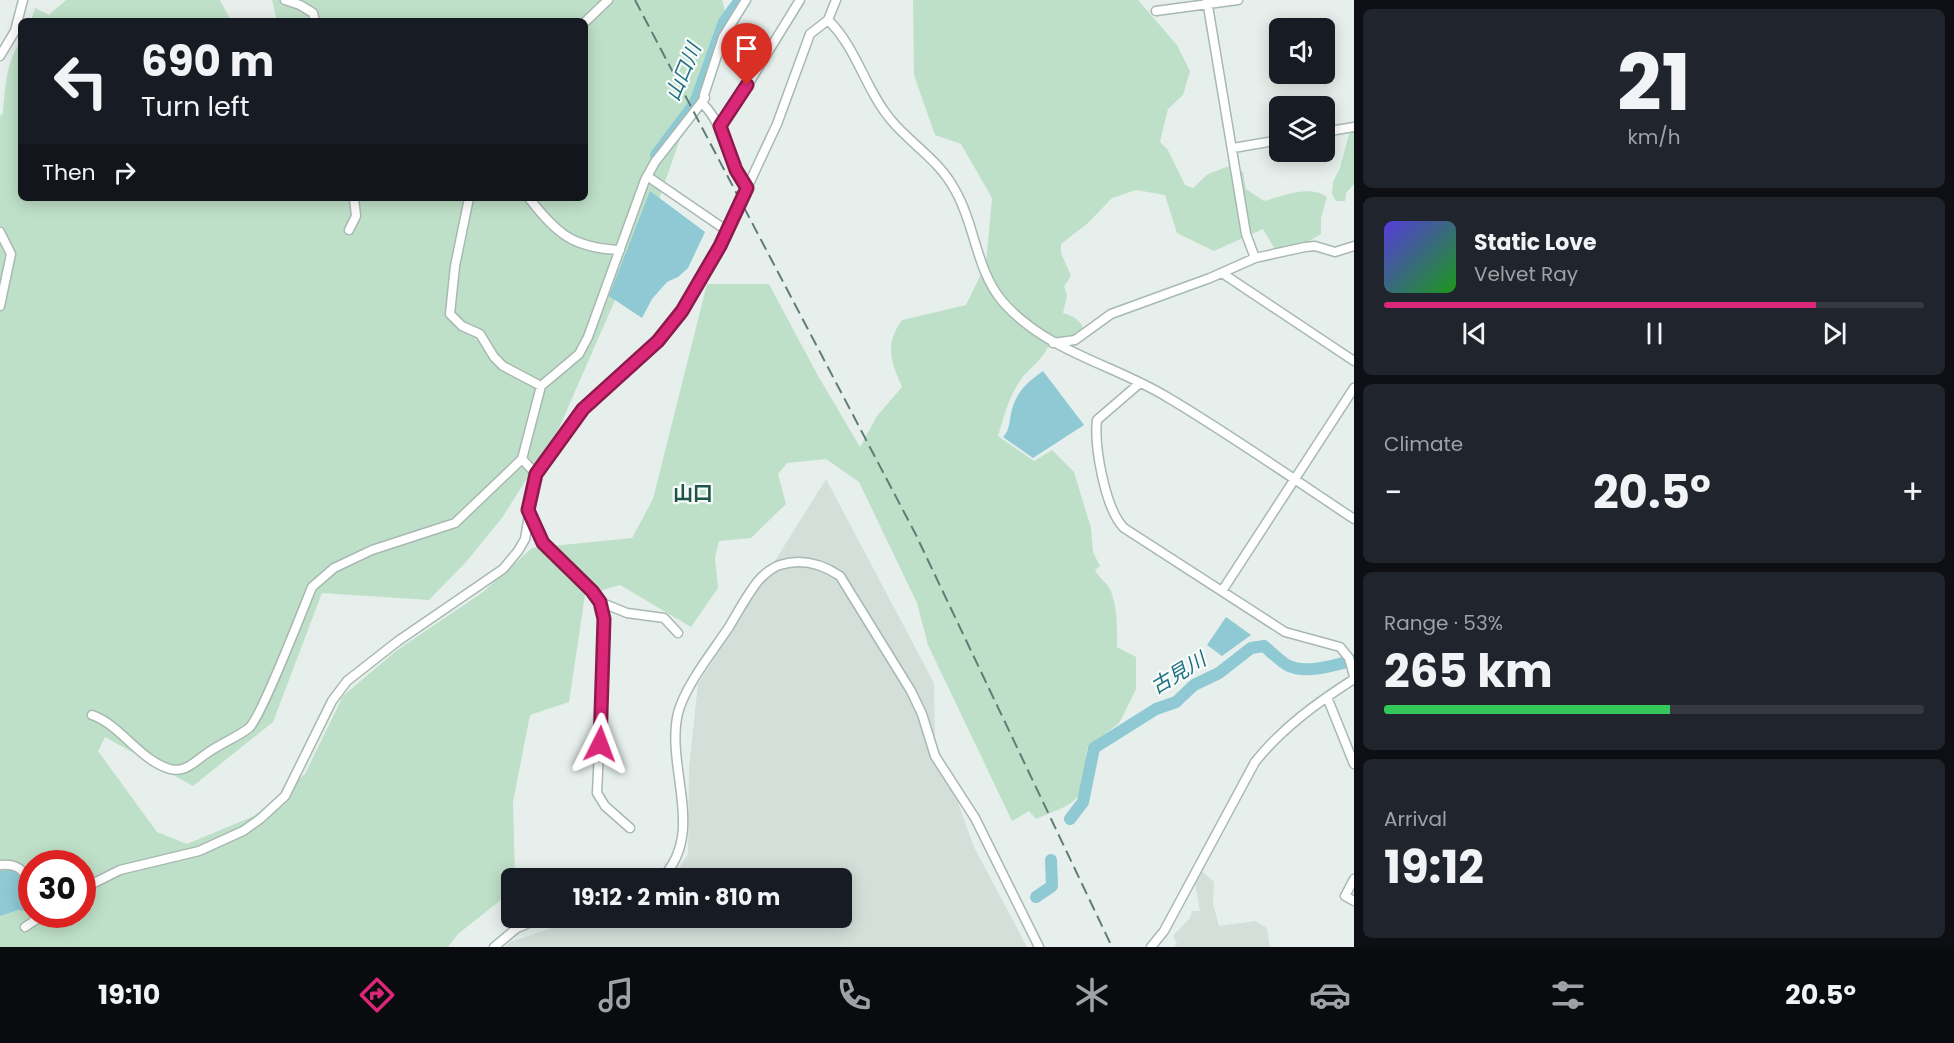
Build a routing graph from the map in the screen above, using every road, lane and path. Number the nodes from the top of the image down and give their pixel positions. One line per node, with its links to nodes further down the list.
1 (23, 0): 10 (street)
2 (285, 0): 11 (street)
3 (608, 0): 13 (street)
4 (746, 0): 16 (street)
5 (800, 0): 17 (street)
6 (836, 0): 14 (street)
7 (1238, 0): 8 (street)
8 (1208, 3): 9 (street); 21 (street)
9 (1156, 11)
10 (18, 18)
11 (314, 18)
12 (18, 19): 15 (street)
13 (588, 19)
14 (828, 20): 23 (street); 35 (street)
15 (0, 56)
16 (705, 98): 17 (street); 22 (street)
17 (720, 126): 23 (street)
18 (1354, 127): 19 (street)
19 (1335, 130)
20 (1269, 142): 21 (street)
21 (1233, 148): 32 (street)
22 (647, 176): 28 (street); 31 (street)
23 (747, 188): 28 (street)
24 (354, 201): 27 (street)
25 (468, 201): 38 (street)
26 (531, 201): 31 (street)
27 (349, 230)
28 (726, 230): 41 (street)
29 (0, 232): 34 (street)
30 (1354, 246): 32 (street)
31 (620, 250): 38 (street)
32 (1255, 258): 33 (street)
33 (1222, 273): 35 (street); 36 (street)
34 (0, 306)
35 (1053, 343): 37 (street)
36 (1354, 361)
37 (1140, 383): 42 (street); 45 (street)
38 (541, 386): 40 (street)
39 (1354, 388): 42 (street)
40 (522, 459): 41 (street); 50 (street)
41 (536, 474): 43 (street)
42 (1294, 479): 44 (street); 45 (street)
43 (528, 510): 46 (street); 57 (street)
44 (1354, 519)
45 (1222, 591): 48 (street)
46 (600, 602): 47 (street); 52 (street)
47 (678, 633)
48 (1354, 677): 49 (street)
49 (1327, 697): 51 (street); 62 (street)
50 (93, 715)
51 (1354, 764)
52 (630, 828)
53 (0, 865): 54 (street)
54 (18, 866)
55 (671, 868): 61 (street)
56 (1354, 879): 58 (street)
57 (96, 882)
58 (1354, 901)
59 (517, 928): 60 (street)
60 (494, 947)
61 (1039, 947)
62 (1151, 947)

